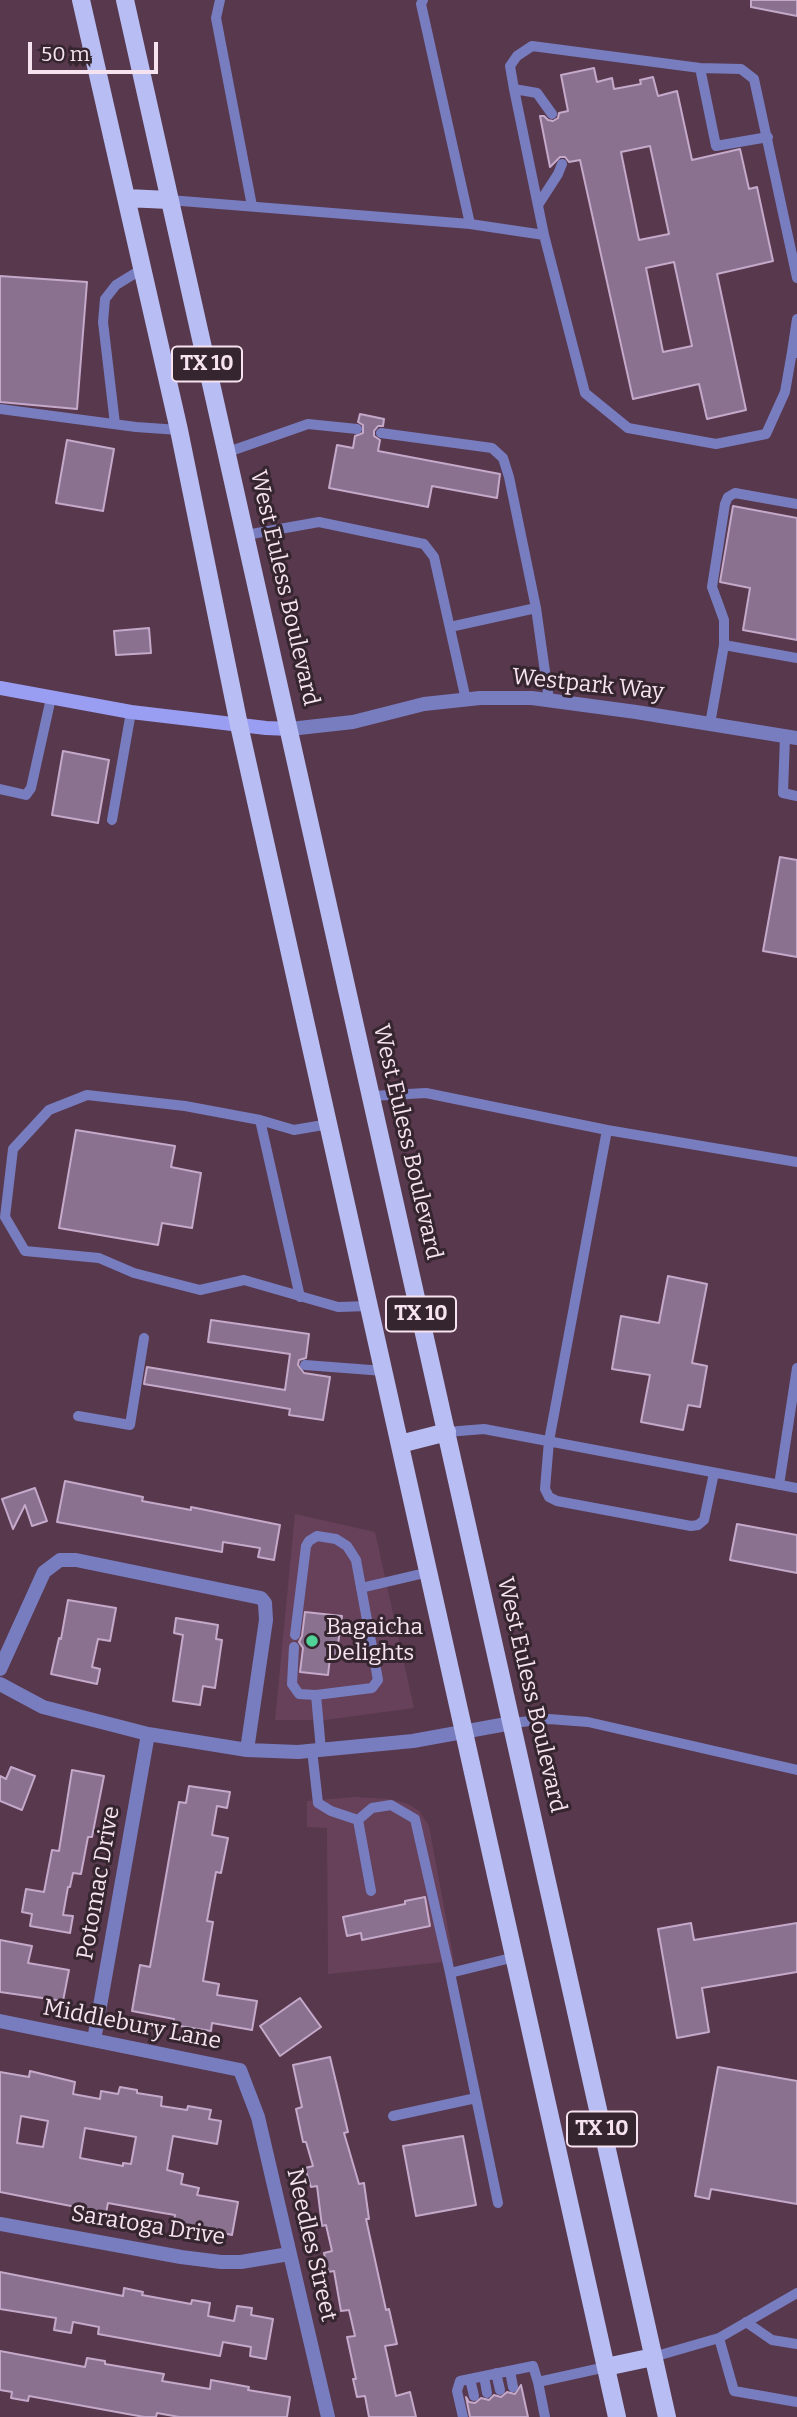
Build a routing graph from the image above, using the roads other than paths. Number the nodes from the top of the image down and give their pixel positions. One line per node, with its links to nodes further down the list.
1 (81, 0): 10 (main road, TX 10)
2 (125, 0): 11 (main road, West Euless Boulevard / TX 10)
3 (220, 0): 13 (lane)
4 (423, 0): 14 (lane)
5 (700, 68): 6 (lane); 8 (lane); 8 (lane)
6 (514, 89): 7 (lane); 12 (lane)
7 (552, 114)
8 (768, 137): 17 (lane)
9 (562, 164): 12 (lane)
10 (126, 198): 11 (main road); 16 (main road, TX 10)
11 (169, 200): 13 (lane); 25 (main road, West Euless Boulevard / TX 10)
12 (538, 205): 15 (lane)
13 (252, 206): 14 (lane)
14 (470, 224): 15 (lane)
15 (544, 235): 19 (lane)
16 (142, 269): 21 (lane); 23 (main road, TX 10)
17 (797, 278)
18 (797, 319): 19 (lane)
19 (795, 352)
20 (0, 409): 21 (lane)
21 (115, 424): 23 (lane)
22 (356, 429): 25 (lane)
23 (179, 430): 38 (main road, TX 10)
24 (381, 433): 28 (lane)
25 (228, 452): 27 (main road, West Euless Boulevard / TX 10)
26 (797, 504): 30 (lane)
27 (246, 535): 29 (lane); 39 (main road, West Euless Boulevard / TX 10)
28 (536, 608): 29 (lane); 35 (lane)
29 (450, 626): 34 (lane)
30 (724, 645): 31 (lane); 37 (lane)
31 (797, 658)
32 (0, 688): 33 (main road, Westpark Way)
33 (51, 698): 36 (main road, Westpark Way); 41 (lane)
34 (467, 700): 35 (street, Westpark Way); 39 (street, Westpark Way)
35 (549, 700): 37 (street, Westpark Way)
36 (131, 712): 38 (main road, Westpark Way); 43 (lane)
37 (710, 724): 40 (street, Westpark Way)
38 (239, 725): 39 (main road, Westpark Way); 46 (main road, TX 10)
39 (290, 729): 44 (main road, West Euless Boulevard / TX 10)
40 (791, 737): 42 (lane)
41 (0, 789)
42 (797, 796)
43 (112, 820)
44 (372, 1096): 47 (lane); 56 (main road, West Euless Boulevard / TX 10)
45 (260, 1120): 46 (lane); 49 (lane); 49 (lane)
46 (328, 1124): 50 (main road, TX 10)
47 (607, 1130): 48 (lane); 57 (lane)
48 (797, 1162)
49 (300, 1297): 50 (lane)
50 (369, 1306): 54 (main road, TX 10)
51 (144, 1338): 55 (lane)
52 (305, 1365): 54 (lane)
53 (797, 1368): 60 (lane)
54 (384, 1371): 58 (main road, TX 10)
55 (78, 1416)
56 (447, 1432): 57 (lane); 58 (main road); 69 (main road, West Euless Boulevard / TX 10)
57 (549, 1441): 59 (lane); 59 (lane)
58 (400, 1444): 62 (main road, TX 10)
59 (714, 1473): 60 (lane)
60 (779, 1485): 61 (lane)
61 (797, 1488)
62 (429, 1572): 63 (lane); 70 (main road, TX 10)
63 (361, 1588): 64 (lane); 68 (lane)
64 (295, 1635)
65 (294, 1647): 68 (lane)
66 (0, 1670): 72 (street)
67 (0, 1684): 71 (street)
68 (316, 1695): 73 (lane)
69 (512, 1723): 70 (street); 74 (lane); 91 (main road, West Euless Boulevard / TX 10)
70 (465, 1733): 73 (street); 77 (main road, TX 10)
71 (148, 1734): 72 (street); 80 (street, Potomac Drive)
72 (247, 1750): 73 (street)
73 (316, 1750): 75 (lane)
74 (797, 1770)
75 (358, 1820): 76 (lane); 78 (lane)
76 (371, 1891)
77 (515, 1957): 78 (lane); 92 (main road, TX 10)
78 (450, 1973): 82 (lane)
79 (0, 2021): 80 (street, Middlebury Lane)
80 (94, 2040): 81 (street, Middlebury Lane)
81 (247, 2084): 86 (street, Needles Street)
82 (476, 2098): 83 (lane); 84 (lane)
83 (393, 2116)
84 (498, 2203)
85 (0, 2224): 86 (street, Saratoga Drive)
86 (289, 2254): 103 (street, Needles Street)
87 (797, 2293): 88 (lane)
88 (746, 2322): 89 (lane); 90 (lane)
89 (719, 2338): 91 (lane); 102 (lane)
90 (797, 2344)
91 (653, 2357): 92 (main road); 107 (main road, West Euless Boulevard / TX 10)
92 (606, 2367): 97 (lane); 106 (main road, TX 10)
93 (510, 2371): 94 (lane); 97 (lane); 98 (lane)
94 (496, 2373): 95 (lane); 99 (lane)
95 (484, 2376): 96 (lane); 100 (lane)
96 (470, 2379): 101 (lane); 104 (lane)
97 (538, 2382): 105 (lane)
98 (513, 2387)
99 (500, 2390)
100 (487, 2393)
101 (474, 2396)
102 (797, 2403)
103 (328, 2417)
104 (463, 2417)
105 (545, 2417)
106 (617, 2417)
107 (667, 2417)

